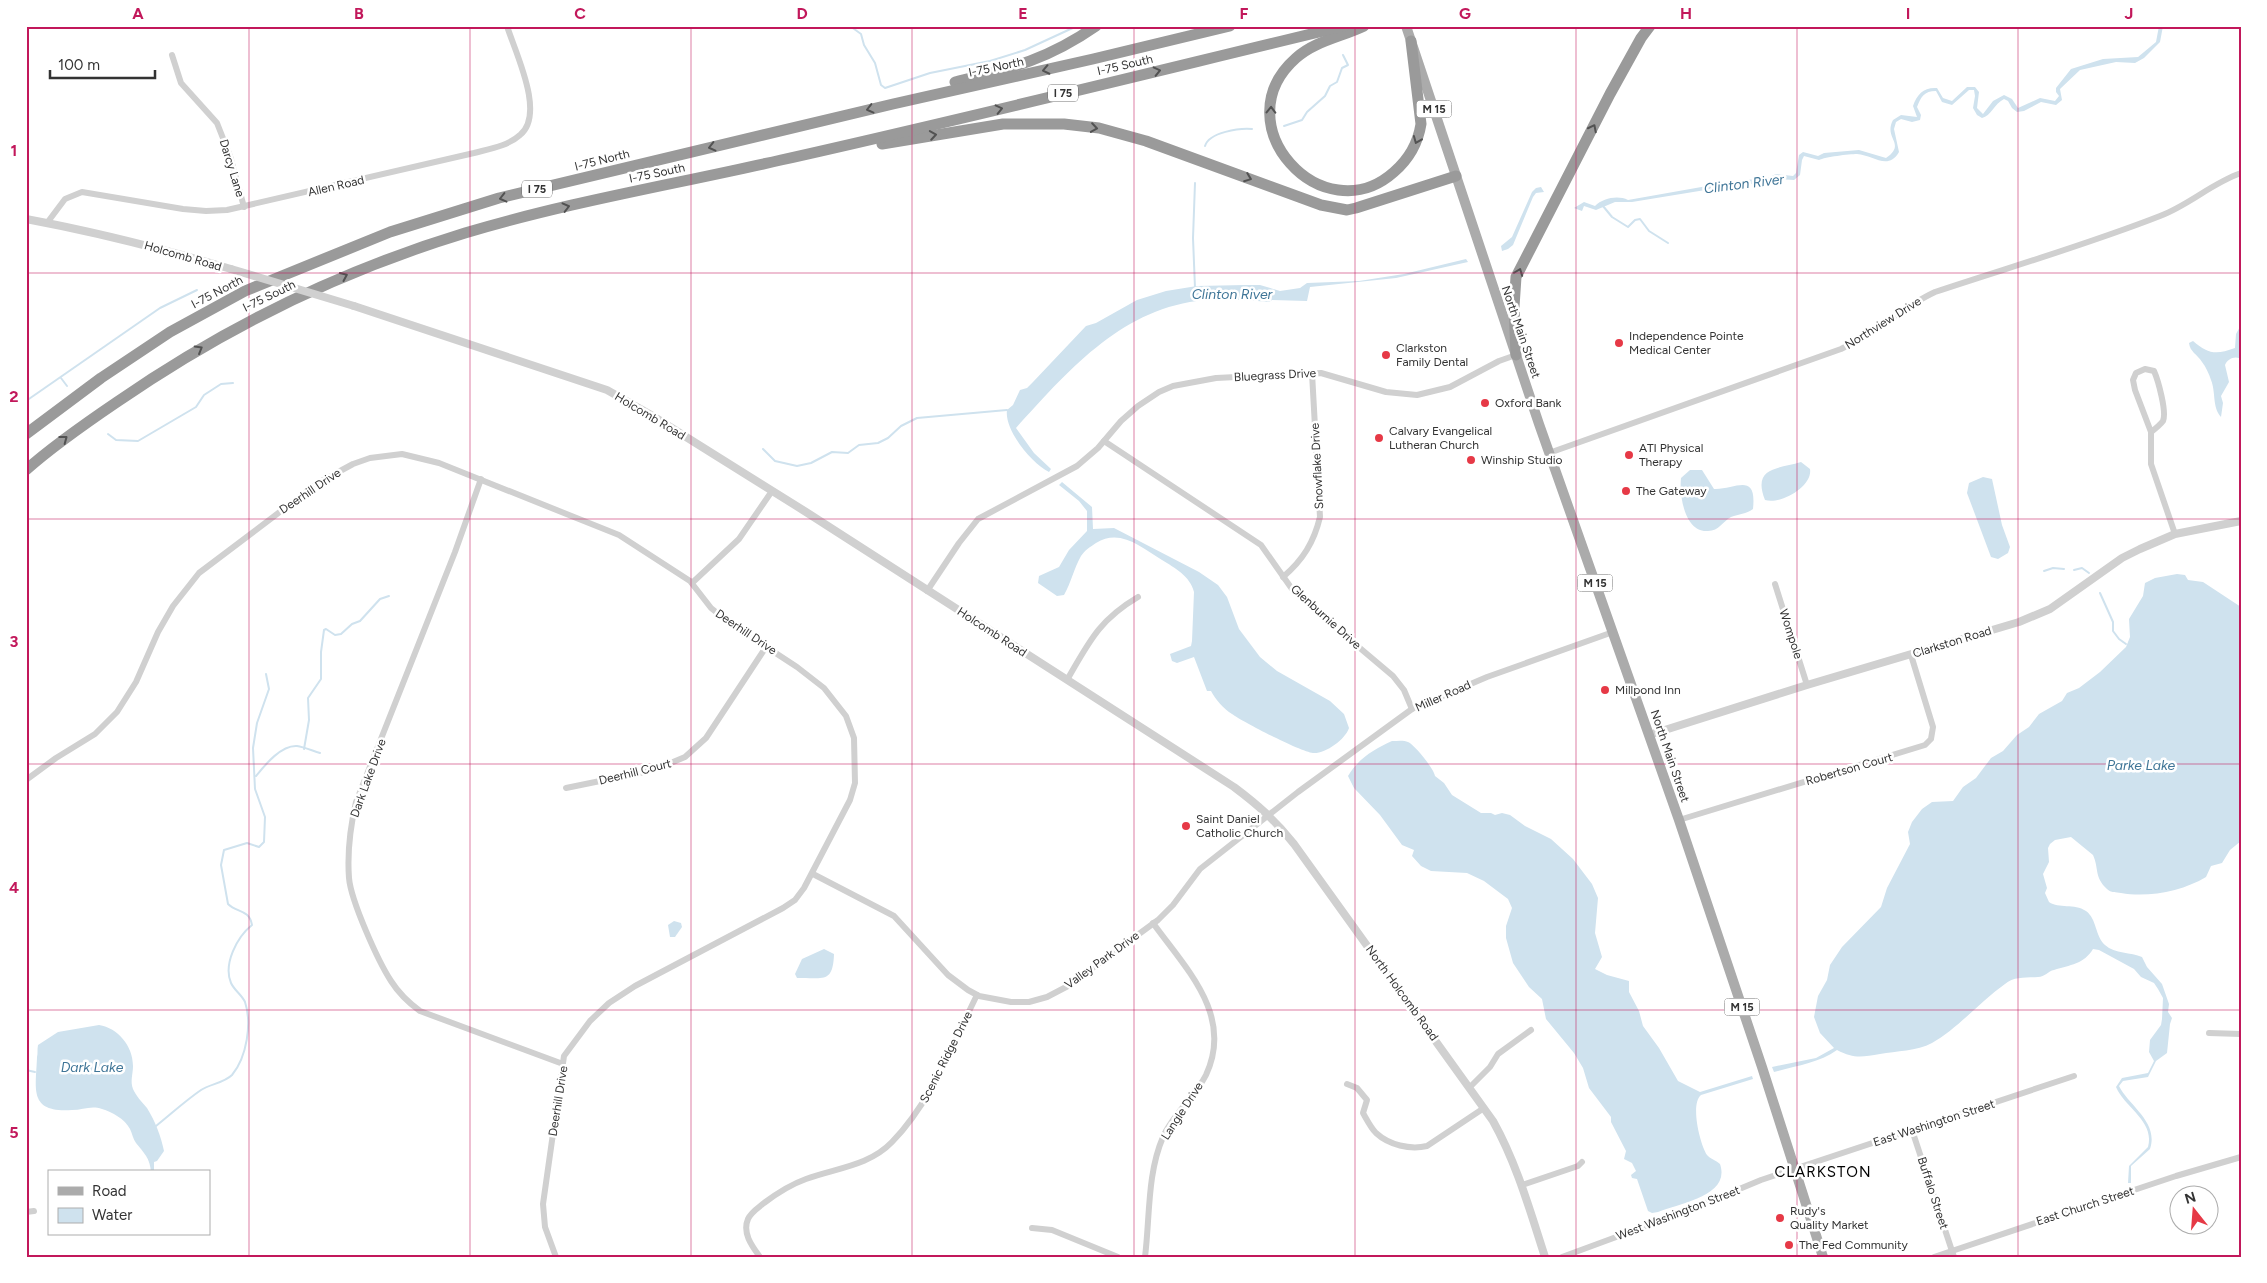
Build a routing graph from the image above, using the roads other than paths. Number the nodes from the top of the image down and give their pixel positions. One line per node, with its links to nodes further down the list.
1 (506, 26): 14 (street, Allen Road)
2 (1096, 26): 10 (highway)
3 (1230, 26): 10 (highway, I-75 North / I 75, one-way to 10)
4 (1344, 26): 11 (highway, I-75 South / I 75, one-way to 4)
5 (1364, 26): 8 (highway, one-way to 5)
6 (1406, 26): 8 (main road, M 15)
7 (1650, 26): 17 (highway, one-way to 7)
8 (1411, 41): 13 (main road, North Main Street / M 15)
9 (172, 55): 14 (street, Darcy Lane)
10 (893, 104): 20 (highway, I-75 North / I 75, one-way to 20)
11 (781, 160): 13 (highway, one-way to 13); 23 (highway, I-75 South / I 75, one-way to 11)
12 (2241, 173): 22 (street, Northview Drive)
13 (1456, 176): 17 (main road, North Main Street / M 15)
14 (244, 207): 16 (street, Allen Road)
15 (26, 219): 16 (street, Holcomb Road)
16 (47, 223): 25 (street, Holcomb Road, bridge)
17 (1516, 355): 18 (street, Bluegrass Drive); 22 (main road, North Main Street / M 15)
18 (1312, 373): 21 (street, Bluegrass Drive); 28 (street, Snowflake Drive)
19 (2151, 432): 19 (street); 27 (street)
20 (26, 434)
21 (1104, 441): 28 (street, Glenburnie Drive); 31 (street, Bluegrass Drive)
22 (1549, 453): 33 (main road, North Main Street / M 15)
23 (26, 470)
24 (481, 479): 29 (street, Deerhill Drive); 41 (street, Deerhill Drive); 51 (street, Dark Lake Drive)
25 (772, 491): 29 (street); 31 (street, Holcomb Road)
26 (2241, 521): 27 (street, Clarkston Road)
27 (2175, 534): 35 (street, Clarkston Road)
28 (1283, 577): 38 (street, Glenburnie Drive)
29 (692, 583): 34 (street, Deerhill Drive)
30 (1775, 584): 37 (street, Wompole)
31 (927, 591): 36 (street, Holcomb Road)
32 (1138, 597): 36 (street)
33 (1613, 632): 38 (street, Miller Road); 39 (main road, North Main Street / M 15)
34 (766, 647): 42 (street, Deerhill Court); 45 (street, Deerhill Drive)
35 (1911, 655): 37 (street, Clarkston Road); 44 (street, Robertson Court)
36 (1067, 680): 40 (street, Holcomb Road)
37 (1807, 685): 39 (street, Clarkston Road)
38 (1412, 709): 43 (street, Miller Road)
39 (1649, 735): 44 (main road, North Main Street / M 15)
40 (1203, 768): 43 (street, North Holcomb Road)
41 (26, 780)
42 (566, 788)
43 (1270, 814): 46 (street, Valley Park Drive); 54 (street, North Holcomb Road)
44 (1679, 820): 59 (main road, North Main Street / M 15)
45 (813, 874): 47 (street, Valley Park Drive); 51 (street, Deerhill Drive)
46 (1153, 923): 47 (street, Valley Park Drive); 68 (street, Langle Drive)
47 (977, 995): 66 (street, Scenic Ridge Drive)
48 (1531, 1030): 54 (street)
49 (2209, 1033): 50 (street)
50 (2241, 1034)
51 (563, 1064): 65 (street, Deerhill Drive)
52 (2074, 1076): 56 (street, East Washington Street)
53 (1347, 1084): 55 (street)
54 (1470, 1087): 55 (street, North Holcomb Road)
55 (1484, 1108): 60 (street, North Holcomb Road)
56 (1912, 1130): 59 (street, East Washington Street); 64 (street, Buffalo Street)
57 (2239, 1158): 64 (street, East Church Street)
58 (1582, 1162): 60 (street)
59 (1793, 1169): 70 (street, West Washington Street); 71 (main road, M 15)
60 (1522, 1185): 69 (street, North Holcomb Road)
61 (34, 1210): 62 (street)
62 (26, 1212)
63 (1032, 1228): 67 (street)
64 (1953, 1254): 72 (street, East Church Street)
65 (556, 1257)
66 (760, 1257)
67 (1118, 1257)
68 (1145, 1257)
69 (1545, 1257)
70 (1562, 1257)
71 (1822, 1257)
72 (1934, 1257)

